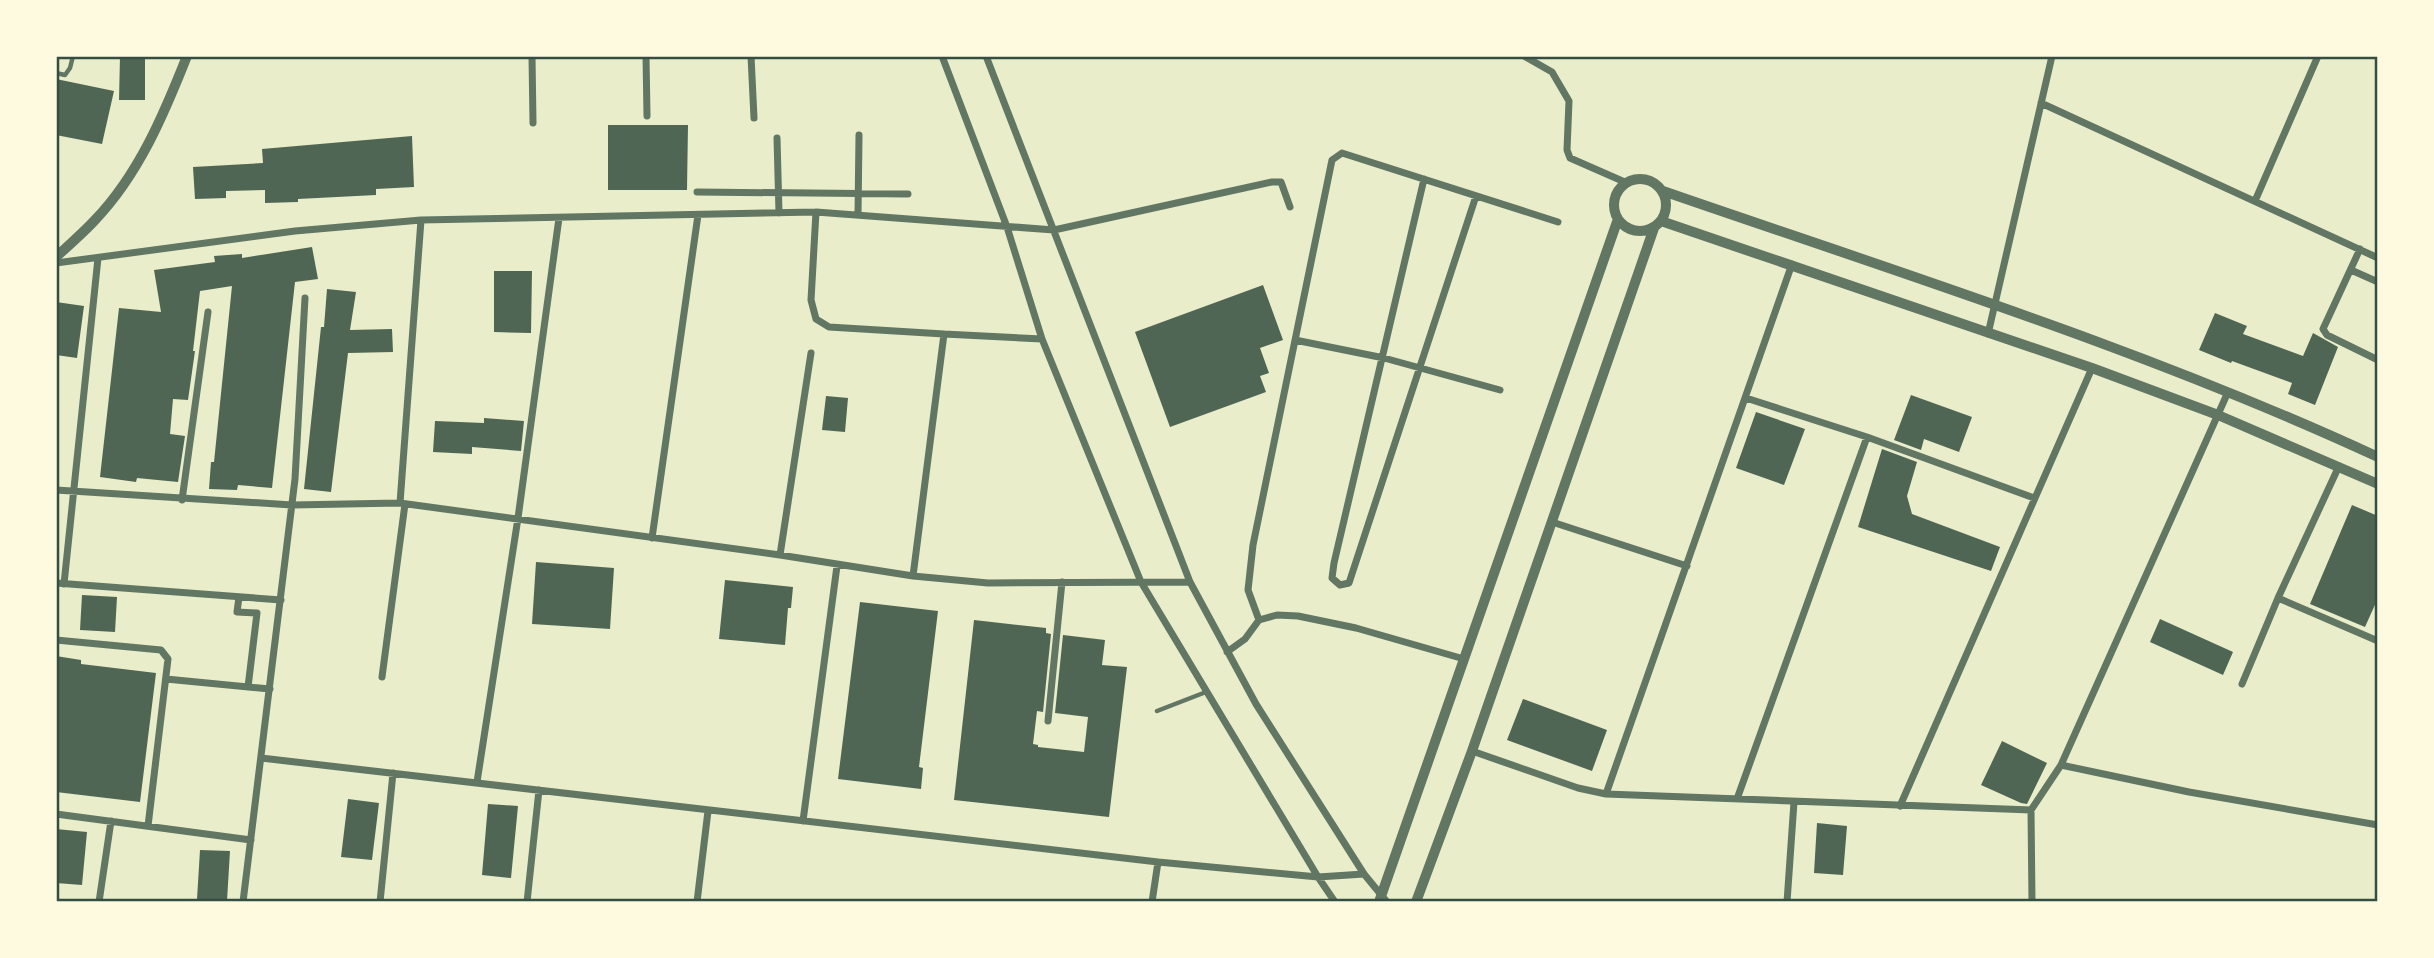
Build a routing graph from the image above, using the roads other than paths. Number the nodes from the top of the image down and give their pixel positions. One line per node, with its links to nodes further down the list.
1 (73, 56): 11 (lane)
2 (187, 56): 40 (street)
3 (532, 56): 15 (street)
4 (646, 56): 13 (street)
5 (751, 56): 14 (street)
6 (942, 56): 37 (street)
7 (986, 56): 38 (street)
8 (1524, 56): 19 (street)
9 (2053, 56): 12 (street)
10 (2318, 56): 26 (street)
11 (56, 74)
12 (2041, 103): 26 (street); 48 (street)
13 (647, 116)
14 (754, 118)
15 (533, 123)
16 (859, 135): 23 (street)
17 (777, 138): 22 (street)
18 (1424, 179): 25 (street); 53 (street); 55 (street)
19 (1627, 183): 20 (street); 33 (street)
20 (1663, 191): 36 (street); 48 (street)
21 (697, 192): 22 (street)
22 (778, 192): 23 (street); 29 (street)
23 (858, 194): 24 (street); 31 (street)
24 (908, 194)
25 (1476, 196): 35 (street); 57 (street)
26 (2255, 201): 39 (street)
27 (1290, 206): 38 (street)
28 (816, 212): 29 (street); 31 (street); 50 (street)
29 (779, 213): 30 (street)
30 (698, 215): 32 (street); 75 (street)
31 (858, 215): 37 (street)
32 (559, 218): 34 (street); 73 (street)
33 (1618, 219): 36 (street); 91 (street)
34 (421, 220): 41 (street); 71 (street)
35 (1558, 222)
36 (1658, 224): 44 (street); 74 (street)
37 (1007, 227): 38 (street); 52 (street)
38 (1054, 230): 81 (street)
39 (2360, 250): 42 (street); 45 (street)
40 (56, 257)
41 (98, 258): 43 (street); 68 (street)
42 (2378, 258)
43 (56, 263)
44 (1792, 264): 51 (street); 61 (street)
45 (2351, 270): 46 (street); 56 (street)
46 (2378, 282)
47 (305, 298): 72 (street)
48 (1995, 305): 51 (street); 60 (street)
49 (208, 312): 70 (street)
50 (944, 334): 52 (street); 79 (street)
51 (1988, 334): 58 (street)
52 (1042, 339): 80 (street)
53 (1295, 340): 55 (street); 87 (street)
54 (811, 353): 76 (street)
55 (1384, 358): 57 (street); 57 (street)
56 (2378, 360)
57 (1419, 368): 59 (street)
58 (2092, 368): 62 (street); 69 (street)
59 (1500, 390)
60 (2228, 392): 62 (street); 64 (street)
61 (1746, 398): 63 (street); 78 (street)
62 (2218, 415): 65 (street); 102 (street)
63 (1867, 437): 69 (street); 107 (street)
64 (2378, 457)
65 (2339, 466): 66 (street); 85 (street)
66 (2378, 484)
67 (56, 490): 68 (street)
68 (74, 492): 70 (street); 82 (street)
69 (2034, 498): 109 (street)
70 (182, 500): 72 (street)
71 (403, 503): 72 (street); 73 (street); 92 (street)
72 (292, 505): 86 (street)
73 (518, 518): 75 (street); 104 (street)
74 (1552, 522): 78 (street); 100 (street)
75 (652, 538): 76 (street)
76 (780, 555): 77 (street)
77 (837, 566): 79 (street); 114 (street)
78 (1687, 566): 106 (street)
79 (913, 576): 83 (street)
80 (1141, 582): 81 (street); 83 (street); 97 (street)
81 (1190, 582): 90 (street)
82 (60, 583): 84 (street)
83 (1062, 583): 99 (street)
84 (239, 597): 86 (street); 95 (street)
85 (2278, 598): 89 (street); 94 (street)
86 (281, 600): 96 (street)
87 (1259, 620): 90 (street); 91 (street)
88 (56, 640): 93 (street)
89 (2378, 641)
90 (1227, 652): 119 (street)
91 (1464, 659): 121 (street)
92 (382, 677)
93 (166, 679): 95 (street); 116 (street)
94 (2242, 684)
95 (248, 687): 96 (street)
96 (270, 690): 101 (street)
97 (1207, 692): 98 (lane); 120 (street)
98 (1157, 711)
99 (1048, 721)
100 (1472, 751): 106 (street); 129 (street)
101 (261, 758): 103 (street); 117 (street)
102 (2061, 765): 110 (street); 115 (street)
103 (393, 773): 104 (street); 124 (street)
104 (477, 782): 105 (street)
105 (539, 790): 111 (street); 125 (street)
106 (1606, 794): 107 (street)
107 (1737, 799): 108 (street)
108 (1794, 803): 109 (street); 130 (street)
109 (1900, 806): 110 (street)
110 (2031, 810): 131 (street)
111 (708, 811): 114 (street); 126 (street)
112 (56, 814): 113 (street)
113 (111, 821): 116 (street); 122 (street)
114 (803, 821): 118 (street)
115 (2378, 825)
116 (148, 826): 117 (street)
117 (251, 840): 123 (street)
118 (1158, 862): 120 (street); 127 (street)
119 (1364, 874): 120 (street); 121 (street)
120 (1318, 877): 128 (street)
121 (1382, 900)
122 (99, 902)
123 (243, 902)
124 (380, 902)
125 (527, 902)
126 (697, 902)
127 (1152, 902)
128 (1335, 902)
129 (1416, 902)
130 (1787, 902)
131 (2032, 902)

